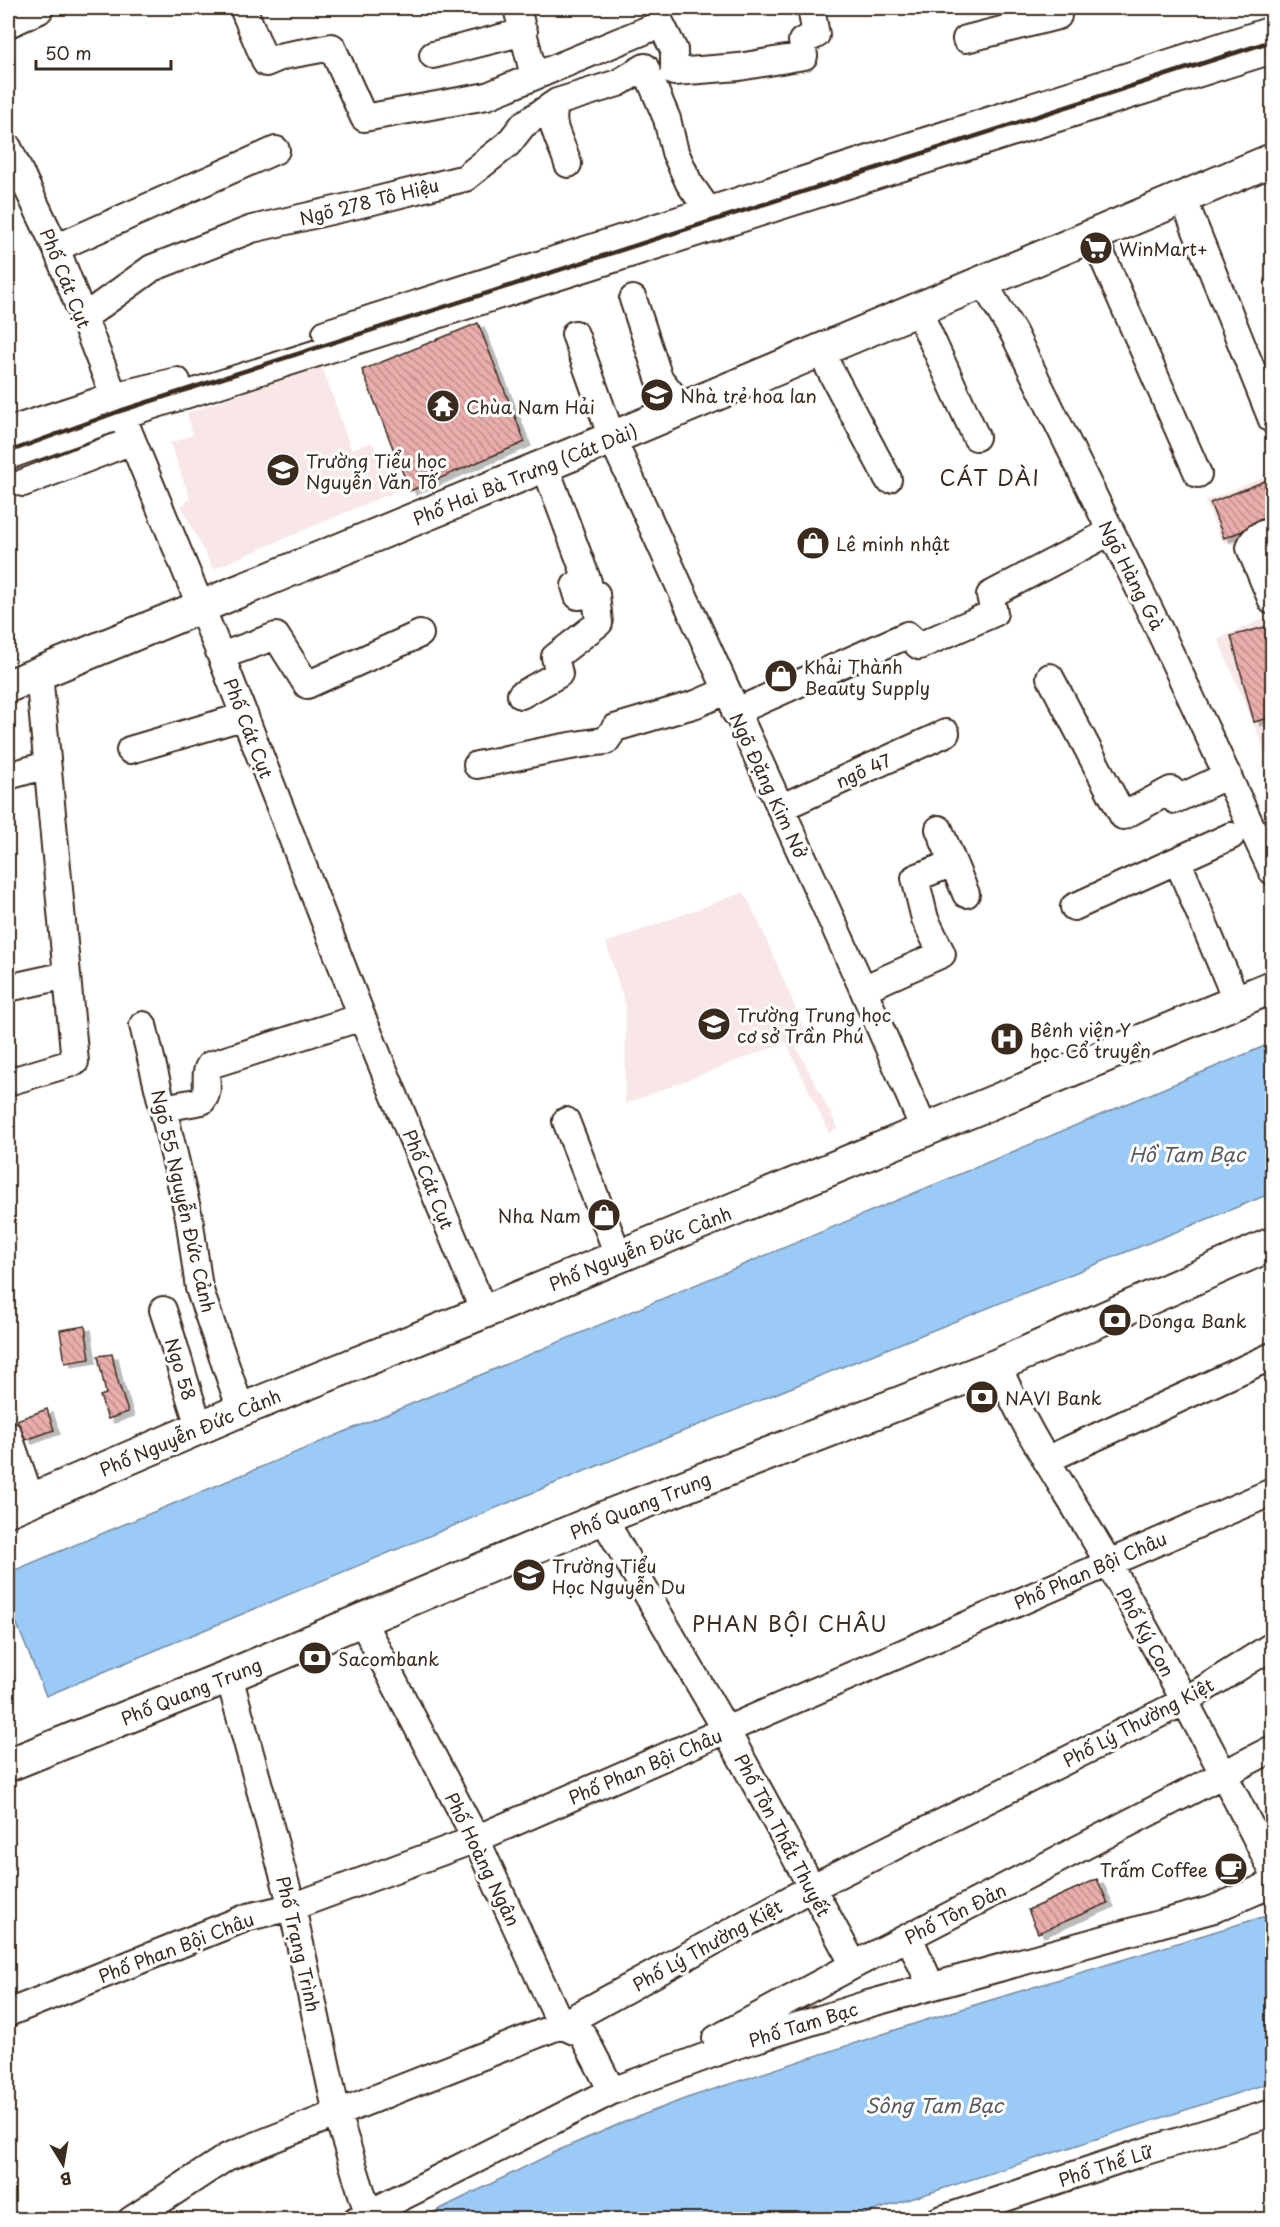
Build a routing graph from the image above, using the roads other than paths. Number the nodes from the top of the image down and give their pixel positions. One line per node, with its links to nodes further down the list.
1 (37, 8): 6 (main road)
2 (243, 8): 14 (street)
3 (517, 8): 8 (street)
4 (811, 8): 13 (street)
5 (1058, 8): 9 (street)
6 (8, 21)
7 (1272, 30): 21 (street)
8 (524, 32): 11 (street); 14 (street)
9 (966, 39)
10 (1272, 50): 30 (street)
11 (433, 56)
12 (645, 67): 13 (street); 15 (street, Ngõ 278 Tô Hiệu); 21 (street)
13 (674, 72): 14 (street)
14 (534, 76)
15 (557, 102): 19 (street); 27 (street, Ngõ 278 Tô Hiệu)
16 (8, 147): 23 (street, Phố Cát Cụt)
17 (276, 150): 23 (street)
18 (1272, 160): 20 (main road, Phố Hai Bà Trưng (Cát Dài))
19 (568, 164)
20 (1183, 198): 22 (main road, Phố Hai Bà Trưng (Cát Dài)); 32 (street)
21 (708, 210): 30 (street)
22 (1093, 235): 24 (main road, Phố Hai Bà Trưng (Cát Dài)); 39 (street)
23 (56, 248): 27 (street, Phố Cát Cụt)
24 (983, 282): 26 (main road, Phố Hai Bà Trưng (Cát Dài)); 43 (street, Ngõ Hàng Gà)
25 (633, 299): 31 (street)
26 (918, 310): 29 (main road, Phố Hai Bà Trưng (Cát Dài)); 34 (street)
27 (83, 318): 30 (street, Phố Cát Cụt)
28 (575, 334): 35 (street, Ngõ Đặng Kim Nở)
29 (820, 351): 31 (main road, Phố Hai Bà Trưng (Cát Dài)); 40 (street)
30 (118, 406): 33 (street); 36 (street, Phố Cát Cụt); 37 (street)
31 (683, 408): 35 (main road, Phố Hai Bà Trưng (Cát Dài))
32 (1272, 420)
33 (8, 430)
34 (976, 437)
35 (612, 438): 38 (main road, Phố Hai Bà Trưng (Cát Dài)); 52 (street, Ngõ Đặng Kim Nở)
36 (132, 441): 41 (street); 45 (street, Phố Cát Cụt)
37 (8, 456)
38 (545, 466): 45 (main road, Phố Hai Bà Trưng (Cát Dài)); 51 (street)
39 (1198, 474)
40 (888, 479)
41 (23, 483)
42 (1272, 531): 44 (street)
43 (1110, 532): 52 (street); 59 (street, Ngõ Hàng Gà)
44 (1272, 601)
45 (201, 606): 47 (street, Phố Cát Cụt); 48 (main road, Phố Hai Bà Trưng (Cát Dài))
46 (420, 634): 47 (street)
47 (221, 656): 53 (street, Phố Cát Cụt)
48 (39, 673): 50 (main road, Phố Hai Bà Trưng (Cát Dài)); 56 (street)
49 (1050, 677): 59 (street)
50 (8, 686)
51 (521, 696)
52 (731, 701): 57 (street); 60 (street, Ngõ Đặng Kim Nở)
53 (244, 716): 55 (street); 73 (street, Phố Cát Cụt)
54 (946, 733): 60 (street, ngõ 47)
55 (130, 750)
56 (47, 765): 58 (street); 68 (street)
57 (477, 765)
58 (8, 776)
59 (1228, 776): 65 (street, Ngõ Hàng Gà)
60 (780, 808): 71 (street, Ngõ Đặng Kim Nở)
61 (939, 828): 64 (street)
62 (1231, 836): 63 (street)
63 (1178, 862): 67 (street); 72 (street)
64 (953, 863): 66 (street); 71 (street)
65 (1272, 871)
66 (966, 894)
67 (1074, 907)
68 (67, 975): 70 (street); 75 (street)
69 (1272, 987): 72 (main road, Phố Nguyễn Đức Cảnh)
70 (8, 988)
71 (863, 989): 78 (street, Ngõ Đặng Kim Nở)
72 (1237, 1002): 78 (main road, Phố Nguyễn Đức Cảnh)
73 (362, 1017): 76 (street); 82 (street, Phố Cát Cụt)
74 (143, 1025): 76 (street, Ngõ 55 Nguyễn Đức Cảnh)
75 (8, 1082)
76 (163, 1108): 85 (street, Ngõ 55 Nguyễn Đức Cảnh)
77 (566, 1121): 80 (street)
78 (926, 1131): 80 (main road, Phố Nguyễn Đức Cảnh)
79 (1272, 1244): 84 (main road, Phố Quang Trung)
80 (619, 1257): 82 (main road, Phố Nguyễn Đức Cảnh)
81 (163, 1310): 86 (street, Ngo 58)
82 (484, 1312): 85 (main road, Phố Nguyễn Đức Cảnh)
83 (1272, 1356): 88 (street)
84 (998, 1365): 88 (street, Phố Ký Con); 91 (main road, Phố Quang Trung)
85 (241, 1410): 86 (main road, Phố Nguyễn Đức Cảnh)
86 (200, 1428): 90 (main road, Phố Nguyễn Đức Cảnh)
87 (8, 1434): 90 (street)
88 (1046, 1460): 92 (street, Phố Ký Con)
89 (1272, 1492): 92 (street, Phố Phan Bội Châu)
90 (19, 1505)
91 (603, 1518): 93 (main road, Phố Quang Trung); 97 (street, Phố Tôn Thất Thuyết)
92 (1108, 1562): 96 (street, Phố Ký Con); 97 (street, Phố Phan Bội Châu)
93 (361, 1619): 95 (main road, Phố Quang Trung); 101 (street, Phố Hoàng Ngân)
94 (1272, 1646): 96 (street, Phố Lý Thường Kiệt)
95 (229, 1676): 99 (main road, Phố Quang Trung); 105 (street, Phố Trạng Trình)
96 (1185, 1701): 100 (street, Phố Ký Con); 104 (street, Phố Lý Thường Kiệt)
97 (726, 1730): 101 (street, Phố Phan Bội Châu); 104 (street, Phố Tôn Thất Thuyết)
98 (1272, 1749): 100 (street, Phố Tôn Đản)
99 (8, 1766)
100 (1225, 1775): 102 (street, Phố Ký Con); 106 (street, Phố Tôn Đản)
101 (476, 1839): 105 (street, Phố Phan Bội Châu); 110 (street, Phố Hoàng Ngân)
102 (1272, 1870)
103 (1272, 1884): 108 (street, Phố Tam Bạc)
104 (811, 1888): 107 (street, Phố Tôn Thất Thuyết); 110 (street, Phố Lý Thường Kiệt)
105 (292, 1907): 109 (street, Phố Phan Bội Châu); 114 (street, Phố Trạng Trình)
106 (909, 1937): 107 (street, Phố Tôn Đản); 108 (street)
107 (854, 1965): 111 (street, Phố Tôn Đản)
108 (931, 1986): 111 (street, Phố Tam Bạc)
109 (8, 2013)
110 (561, 2025): 112 (street); 114 (street, Phố Lý Thường Kiệt)
111 (639, 2080): 112 (street, Phố Tam Bạc)
112 (612, 2091): 116 (street, Phố Tam Bạc)
113 (1272, 2113): 115 (street, Phố Thế Lữ)
114 (337, 2114): 116 (street, Phố Trạng Trình); 117 (street, Phố Lý Thường Kiệt)
115 (983, 2213): 118 (street, Phố Thế Lữ)
116 (362, 2216)
117 (131, 2220)
118 (939, 2220)

